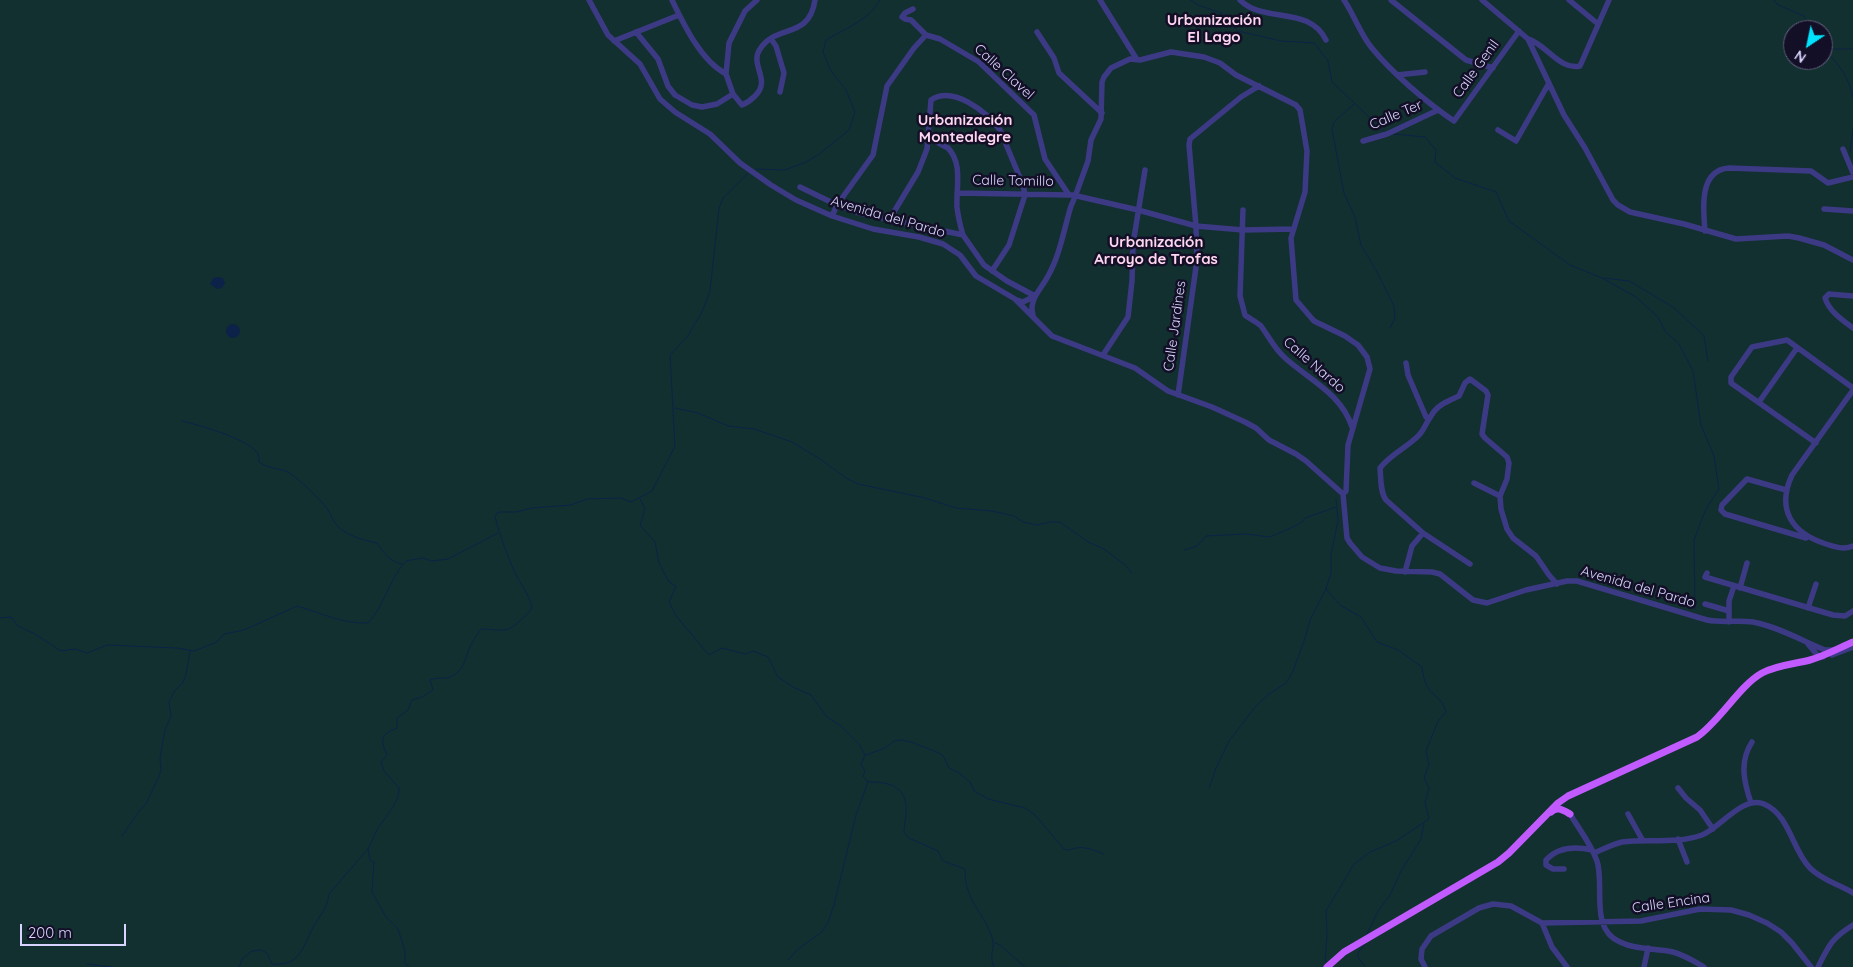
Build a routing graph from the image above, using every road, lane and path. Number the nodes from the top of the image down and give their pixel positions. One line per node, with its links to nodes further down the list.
1 (589, 0): 22 (street, Avenida del Pardo)
2 (672, 0): 13 (street)
3 (757, 0): 26 (street)
4 (815, 0): 19 (street)
5 (1100, 0): 23 (street)
6 (1240, 0): 21 (street)
7 (1344, 0): 27 (street)
8 (1392, 0): 24 (street)
9 (1482, 0): 15 (street)
10 (1569, 0): 14 (street)
11 (1609, 0): 14 (street)
12 (913, 9): 18 (street, Calle Clavel)
13 (679, 15): 16 (street); 26 (street)
14 (1598, 24): 20 (street)
15 (1519, 31): 20 (street); 24 (street, Calle Genil)
16 (636, 32): 22 (street); 31 (street)
17 (1037, 32): 33 (street)
18 (926, 35): 44 (street, Calle Clavel); 45 (street)
19 (771, 39): 30 (street); 31 (street)
20 (1528, 39): 28 (street)
21 (1326, 40)
22 (614, 41): 47 (street, Avenida del Pardo)
23 (1136, 58): 29 (street); 33 (street)
24 (1493, 68): 32 (street, Calle Genil)
25 (1425, 72): 27 (street)
26 (726, 74): 31 (street)
27 (1397, 75): 32 (street)
28 (1549, 83): 34 (street); 57 (street)
29 (1259, 86): 54 (street, Calle Jardines); 55 (street)
30 (780, 92)
31 (733, 94)
32 (1438, 110): 36 (street, Calle Ter)
33 (1102, 113): 44 (street)
34 (1498, 130)
35 (929, 135): 42 (street); 43 (street); 53 (street)
36 (1363, 141)
37 (1843, 150): 39 (street)
38 (1146, 170): 48 (street)
39 (1853, 173)
40 (1853, 177): 57 (street)
41 (800, 187): 45 (street)
42 (957, 193): 43 (street, Calle Tomillo); 58 (street)
43 (1025, 195): 44 (street, Calle Tomillo); 60 (street)
44 (1074, 195): 48 (street); 61 (street)
45 (836, 207): 47 (street); 51 (street); 52 (street); 53 (street)
46 (1824, 209): 50 (street)
47 (818, 210): 51 (street, Avenida del Pardo)
48 (1138, 210): 54 (street); 66 (street)
49 (1243, 210): 56 (street, Calle Nardo)
50 (1853, 211)
51 (832, 216): 52 (street, Avenida del Pardo)
52 (843, 220): 63 (street, Avenida del Pardo)
53 (889, 220): 58 (street)
54 (1196, 226): 56 (street); 69 (street, Calle Jardines)
55 (1293, 228): 56 (street); 72 (street)
56 (1243, 230): 72 (street, Calle Nardo)
57 (1705, 230): 59 (street)
58 (963, 235): 60 (street)
59 (1853, 260)
60 (992, 271): 61 (street)
61 (1036, 296): 63 (street)
62 (1853, 296): 64 (street)
63 (1030, 304): 66 (street, Avenida del Pardo)
64 (1853, 328)
65 (1797, 348): 68 (street); 70 (street); 70 (street)
66 (1103, 355): 69 (street, Avenida del Pardo)
67 (1406, 363): 71 (street)
68 (1853, 389): 73 (street)
69 (1178, 395): 76 (street, Avenida del Pardo)
70 (1759, 402): 73 (street)
71 (1429, 419): 77 (street); 79 (street)
72 (1352, 428): 76 (street)
73 (1816, 443): 75 (street)
74 (1474, 483): 77 (street)
75 (1786, 490): 78 (street); 80 (street)
76 (1343, 494): 85 (street, Avenida del Pardo)
77 (1500, 496): 87 (street)
78 (1795, 526): 80 (street); 81 (street)
79 (1423, 533): 84 (street); 85 (street)
80 (1788, 533): 81 (street)
81 (1811, 539): 82 (street)
82 (1853, 546)
83 (1747, 563): 91 (street)
84 (1470, 564)
85 (1405, 572): 90 (street, Avenida del Pardo)
86 (1707, 573): 91 (street)
87 (1549, 575): 88 (street); 90 (street)
88 (1557, 584): 90 (street, Avenida del Pardo); 96 (street, Avenida del Pardo)
89 (1816, 584): 93 (street)
90 (1549, 585)
91 (1737, 587): 93 (street); 95 (street)
92 (1705, 604): 95 (street, Avenida del Pardo)
93 (1808, 608): 94 (street)
94 (1853, 611)
95 (1729, 613): 96 (street); 97 (street); 98 (street, Avenida del Pardo)
96 (1719, 622): 97 (street, Avenida del Pardo)
97 (1729, 622): 98 (street, Avenida del Pardo)
98 (1741, 622): 99 (street, Avenida del Pardo)
99 (1804, 641): 101 (street, Avenida del Pardo); 103 (street)
100 (1853, 646): 102 (main road); 103 (street); 104 (main road)
101 (1825, 650): 102 (street); 103 (street)
102 (1836, 650): 103 (main road)
103 (1816, 654): 104 (main road)
104 (1750, 683): 108 (main road)
105 (1752, 742): 107 (street)
106 (1678, 788): 111 (street)
107 (1751, 803): 111 (street); 117 (street)
108 (1561, 806): 109 (main road); 122 (main road)
109 (1570, 814): 114 (street)
110 (1628, 814): 113 (street)
111 (1713, 829): 112 (street)
112 (1678, 839): 113 (street); 115 (street)
113 (1643, 841): 114 (street)
114 (1593, 852): 116 (street); 119 (street)
115 (1686, 862)
116 (1564, 869)
117 (1853, 893)
118 (1542, 923): 119 (street, Calle Encina); 123 (street); 124 (street)
119 (1603, 923): 121 (street); 127 (street, Calle Encina)
120 (1853, 925): 128 (street)
121 (1648, 948): 125 (street); 126 (street)
122 (1327, 967)
123 (1425, 967)
124 (1567, 967)
125 (1644, 967)
126 (1704, 967)
127 (1811, 967)
128 (1818, 967)

